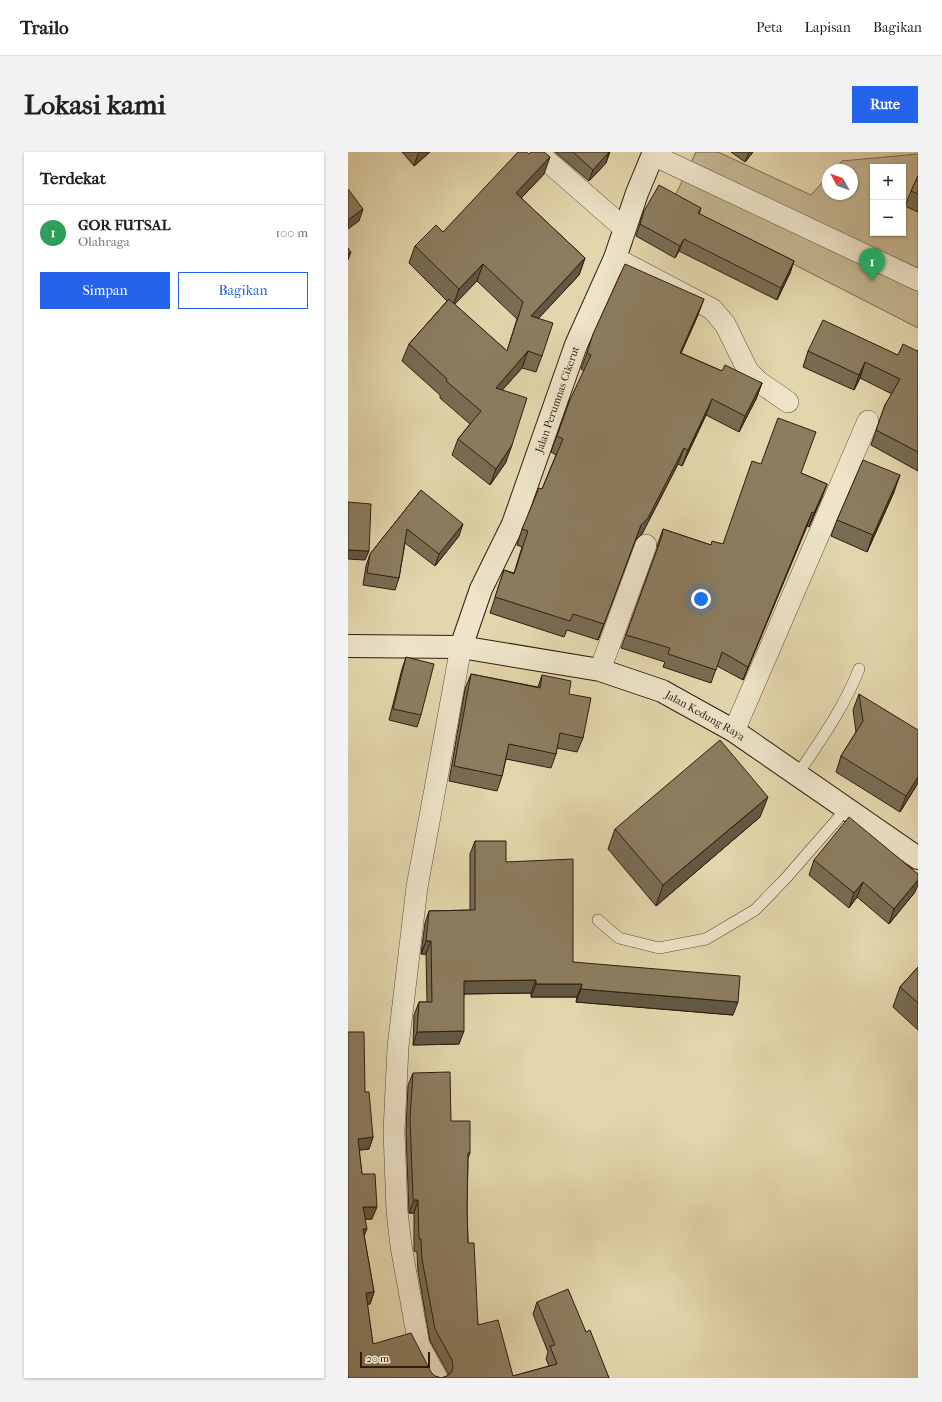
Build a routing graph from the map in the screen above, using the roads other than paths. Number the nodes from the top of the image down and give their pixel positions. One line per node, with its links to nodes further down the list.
1 (537, 152): 3 (street)
2 (654, 153): 3 (street, Jalan Perumnas Cikerut); 5 (street)
3 (625, 229): 4 (street, Jalan Perumnas Cikerut)
4 (615, 258): 6 (street); 10 (street, Jalan Perumnas Cikerut)
5 (918, 280)
6 (788, 402)
7 (868, 421): 13 (street)
8 (646, 545): 12 (street)
9 (348, 646): 10 (street, Jalan Kedung Raya)
10 (460, 647): 12 (street, Jalan Kedung Raya); 18 (street)
11 (859, 669): 14 (lane)
12 (600, 670): 13 (street, Jalan Kedung Raya)
13 (734, 731): 14 (street, Jalan Kedung Raya)
14 (798, 774): 15 (street, Jalan Kedung Raya)
15 (847, 808): 16 (street, Jalan Kedung Raya); 17 (lane)
16 (918, 858)
17 (598, 920)
18 (437, 1378)

